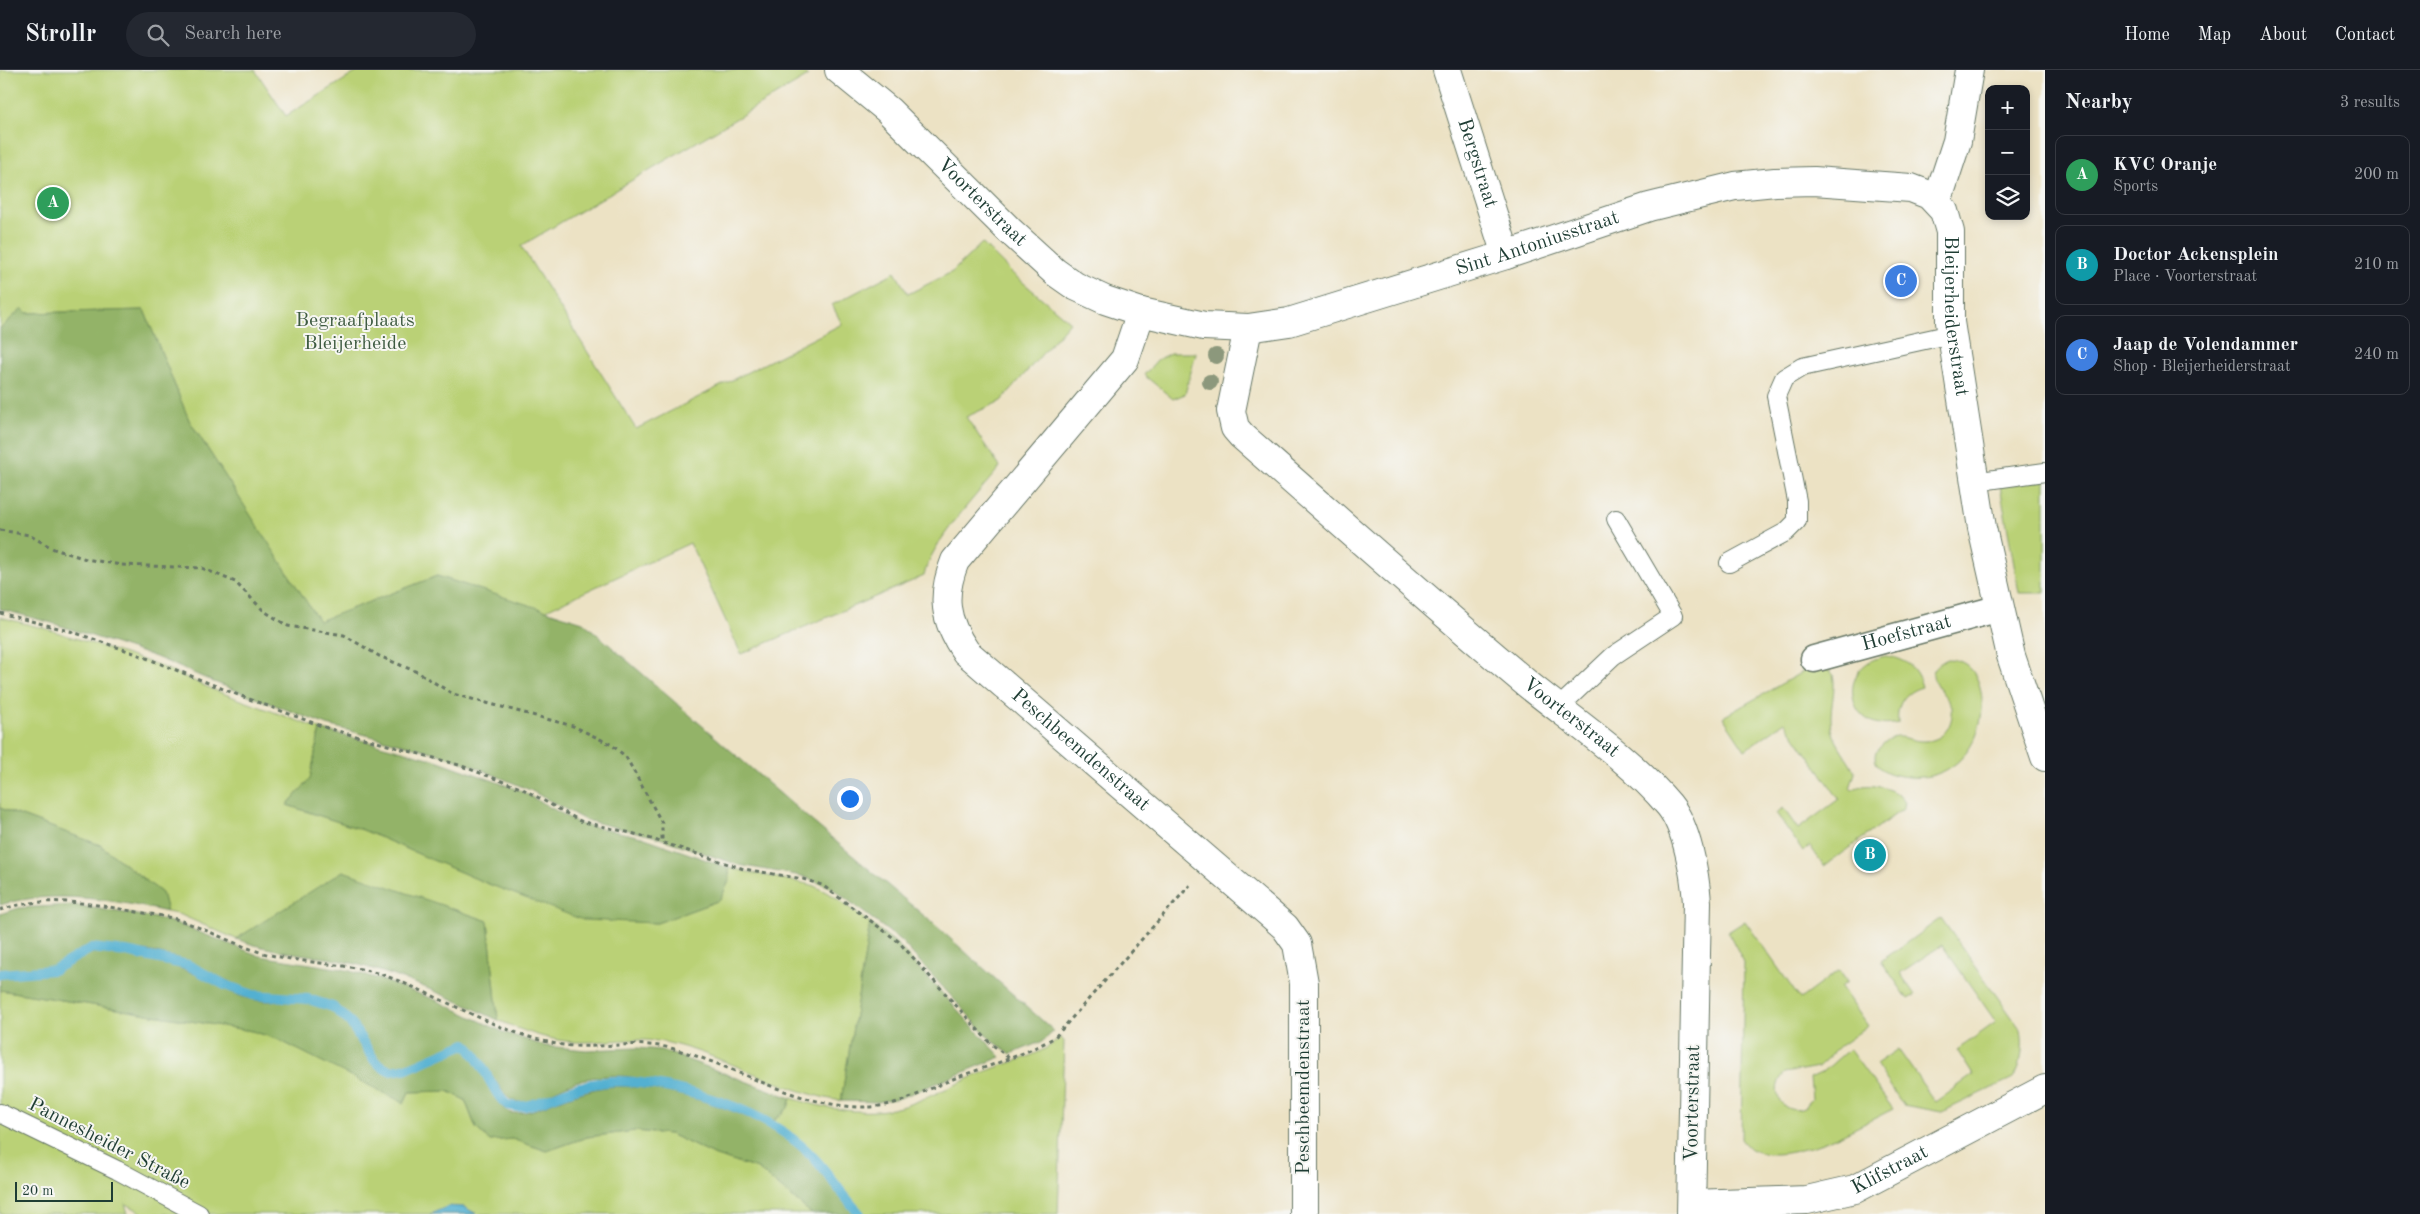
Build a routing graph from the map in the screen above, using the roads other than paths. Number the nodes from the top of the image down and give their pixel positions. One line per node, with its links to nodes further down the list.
1 (838, 70): 6 (street, Voorterstraat)
2 (1448, 70): 5 (street, Bergstraat)
3 (1969, 70): 4 (street)
4 (1938, 202): 5 (street, Sint Antoniusstraat); 8 (street, Bleijerheiderstraat)
5 (1506, 256): 7 (street, Sint Antoniusstraat)
6 (1140, 312): 7 (street, Sint Antoniusstraat); 21 (street, Peschbeemdenstraat)
7 (1248, 328): 15 (street, Voorterstraat)
8 (1952, 334): 10 (street, Bleijerheiderstraat); 12 (lane)
9 (2045, 472): 10 (lane)
10 (1974, 482): 13 (street, Bleijerheiderstraat)
11 (1616, 520): 15 (lane)
12 (1729, 563)
13 (2000, 608): 14 (street, Hoefstraat); 16 (street, Bleijerheiderstraat)
14 (1814, 659)
15 (1558, 708): 19 (street, Voorterstraat)
16 (2045, 757)
17 (2045, 1089): 19 (street, Klifstraat)
18 (0, 1112): 20 (lane, Pannesheider Straße)
19 (1692, 1209)
20 (199, 1214)
21 (1304, 1214)

